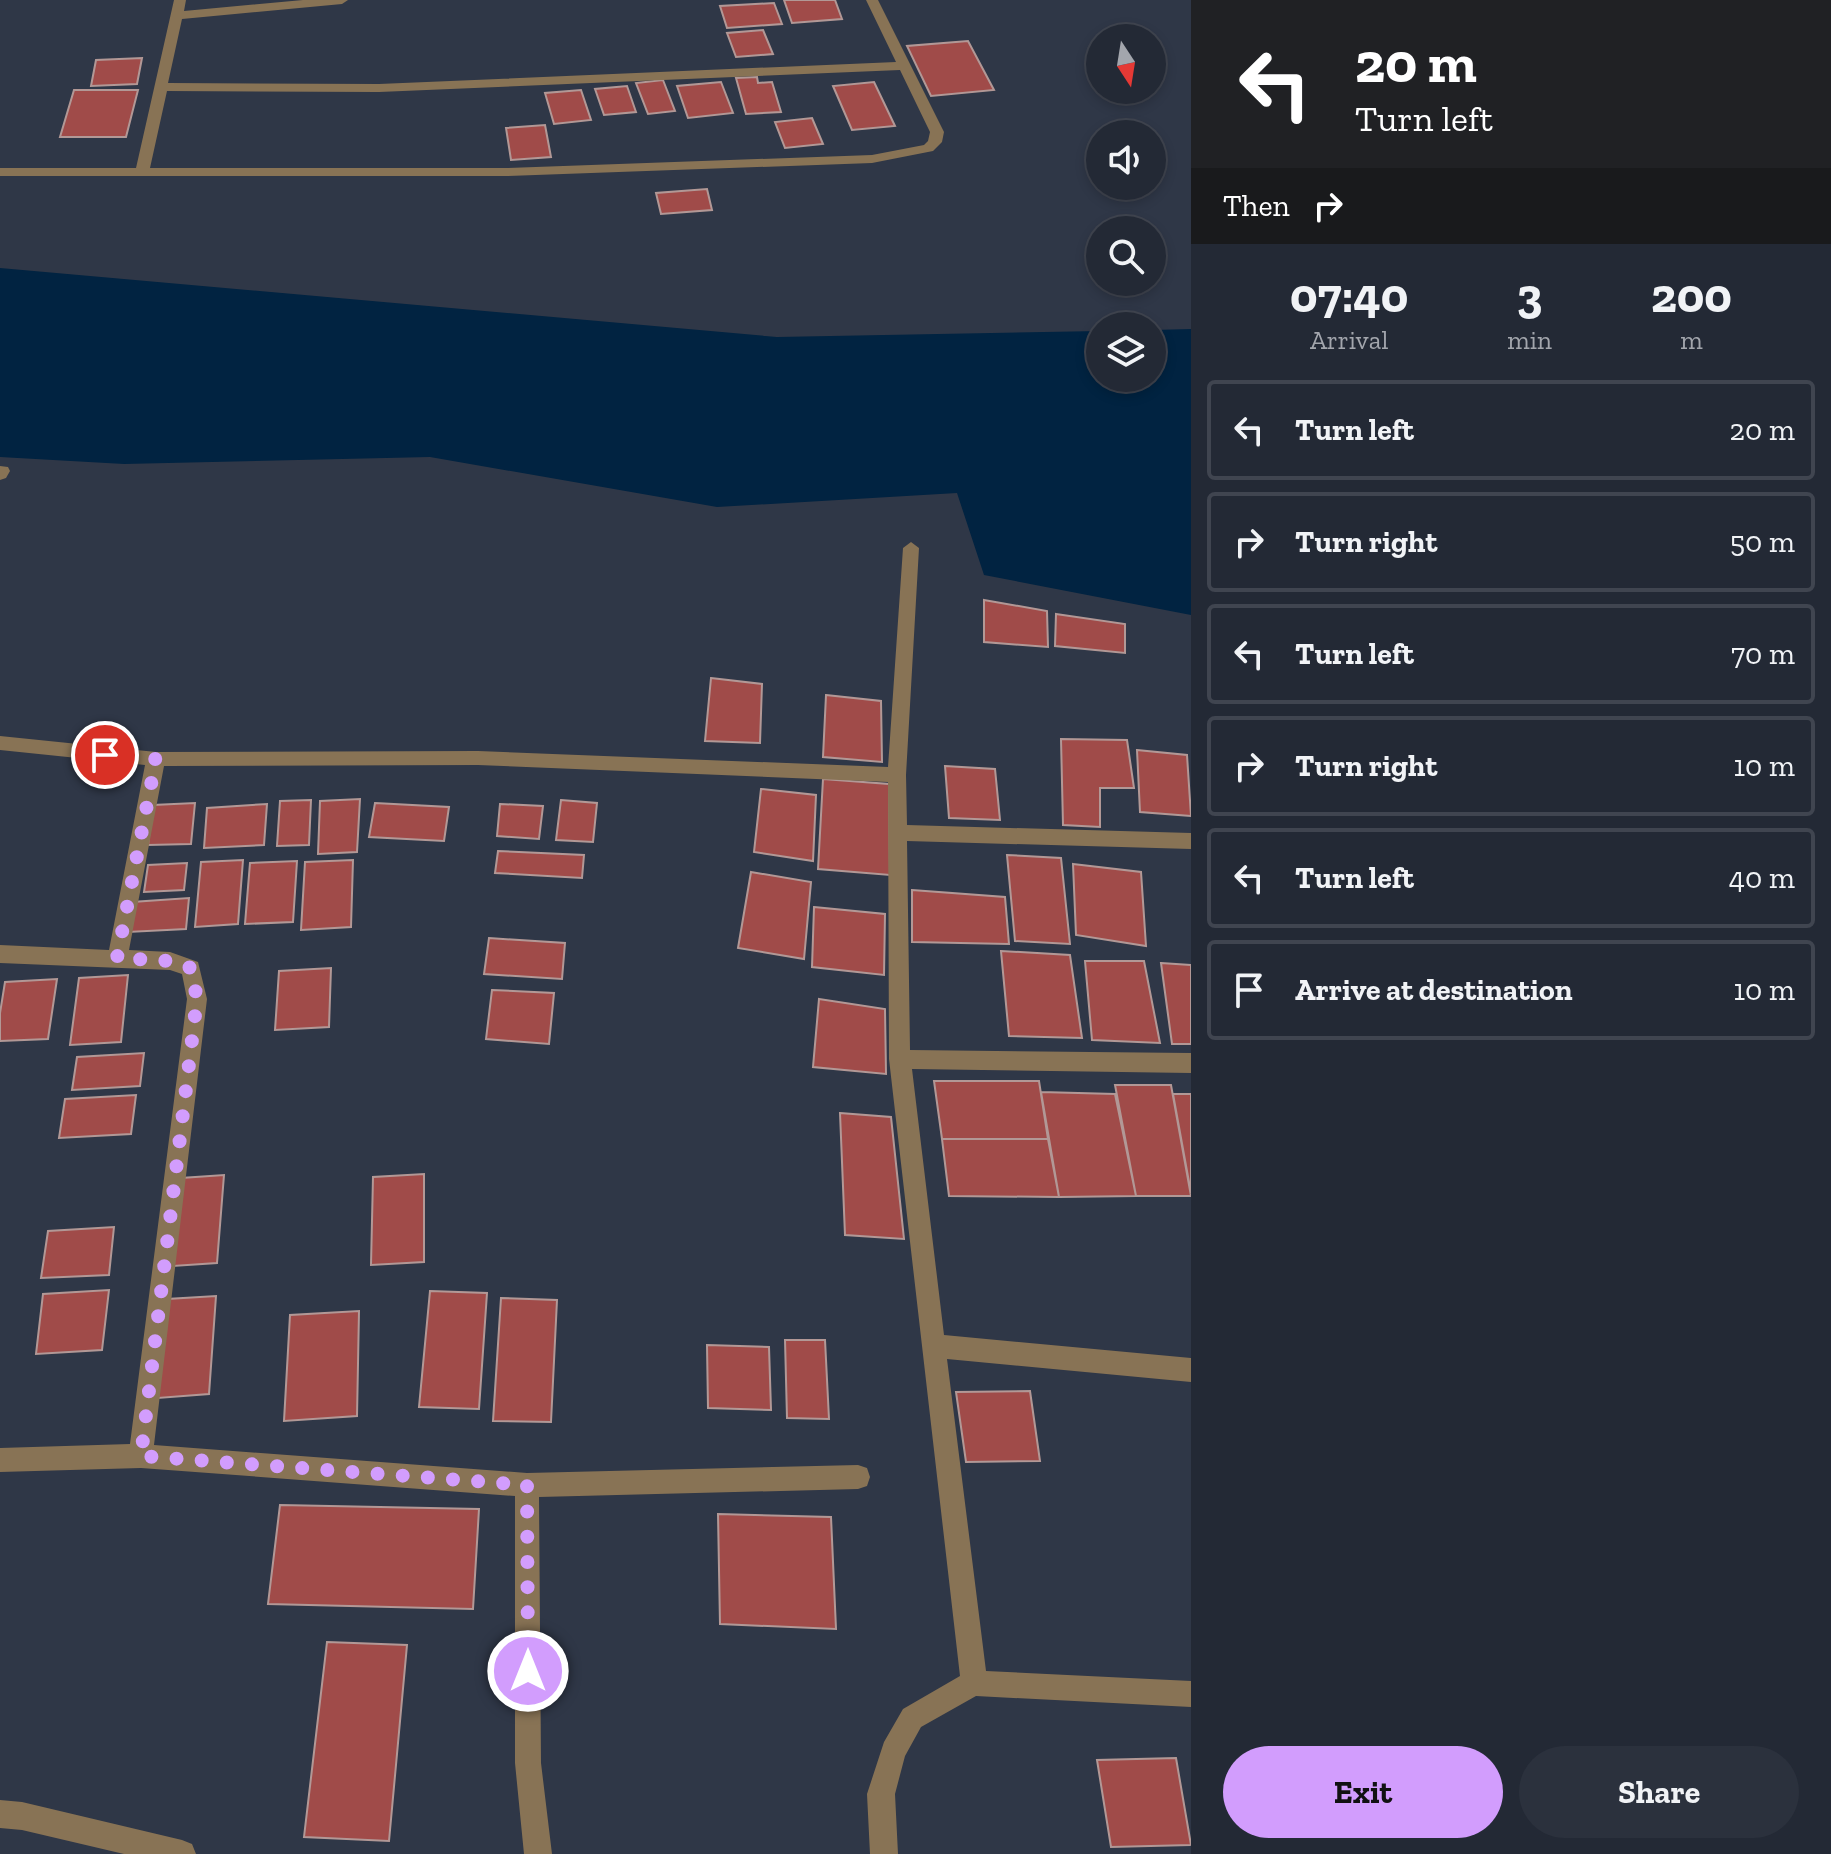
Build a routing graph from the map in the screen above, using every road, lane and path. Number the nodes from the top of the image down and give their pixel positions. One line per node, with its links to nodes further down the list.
1 (180, 0): 4 (street)
2 (342, 0): 4 (street)
3 (872, 0): 5 (street)
4 (175, 16): 6 (street)
5 (904, 66): 6 (street); 8 (street)
6 (160, 87): 8 (street)
7 (0, 172): 8 (street)
8 (142, 174)
9 (911, 548): 12 (street)
10 (0, 743): 11 (street)
11 (156, 759): 12 (street); 16 (street)
12 (897, 775): 13 (street)
13 (898, 833): 14 (street); 17 (street)
14 (1191, 841)
15 (0, 954): 16 (street)
16 (117, 958): 21 (street)
17 (900, 1059): 18 (street); 19 (street)
18 (1191, 1063)
19 (934, 1346): 20 (street); 25 (street)
20 (1191, 1370)
21 (141, 1456): 22 (street); 24 (street)
22 (0, 1460)
23 (858, 1477): 24 (street)
24 (527, 1485): 29 (street)
25 (974, 1683): 26 (street); 30 (street)
26 (1191, 1694)
27 (0, 1814): 28 (street)
28 (182, 1854)
29 (538, 1854)
30 (884, 1854)

